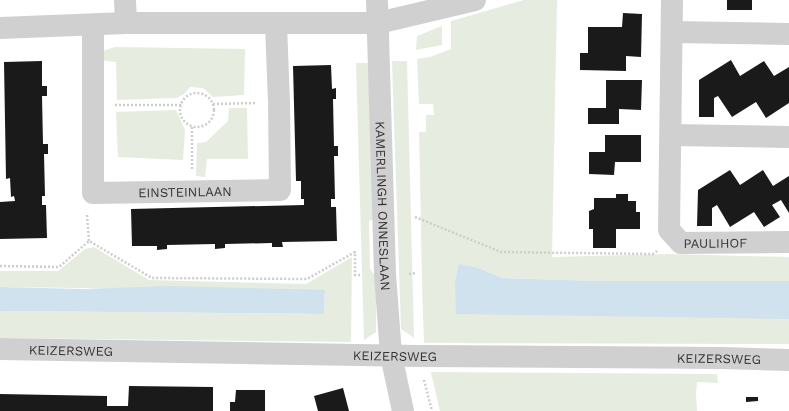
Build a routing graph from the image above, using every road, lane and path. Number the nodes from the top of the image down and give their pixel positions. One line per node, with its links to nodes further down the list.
1 (125, 0): 5 (street)
2 (377, 0): 6 (street, KAMERLINGH ONNESLAAN)
3 (475, 0): 6 (street)
4 (672, 0): 10 (street, PAULIHOF)
5 (126, 23): 7 (street); 8 (street)
6 (378, 23): 7 (street); 25 (street, KAMERLINGH ONNESLAAN)
7 (276, 24): 12 (street, EINSTEINLAAN)
8 (93, 25): 9 (street); 15 (street, EINSTEINLAAN)
9 (0, 28)
10 (672, 32): 11 (street); 17 (street, PAULIHOF)
11 (789, 34)
12 (279, 103): 13 (path); 19 (street, EINSTEINLAAN)
13 (213, 104): 14 (path); 16 (path)
14 (181, 105): 15 (path); 16 (path)
15 (93, 106): 19 (street, EINSTEINLAAN)
16 (192, 126): 19 (path)
17 (671, 135): 18 (street); 21 (street, PAULIHOF)
18 (789, 137)
19 (191, 191)
20 (415, 217): 21 (path)
21 (675, 236): 22 (street, PAULIHOF)
22 (789, 242)
23 (0, 266): 25 (path)
24 (416, 273): 25 (path)
25 (385, 274): 27 (street, KAMERLINGH ONNESLAAN)
26 (0, 349): 27 (street, KEIZERSWEG)
27 (391, 355): 28 (street, KEIZERSWEG); 30 (street, KAMERLINGH ONNESLAAN)
28 (418, 356): 29 (street, KEIZERSWEG); 31 (path)
29 (789, 360)
30 (403, 411)
31 (432, 411)

